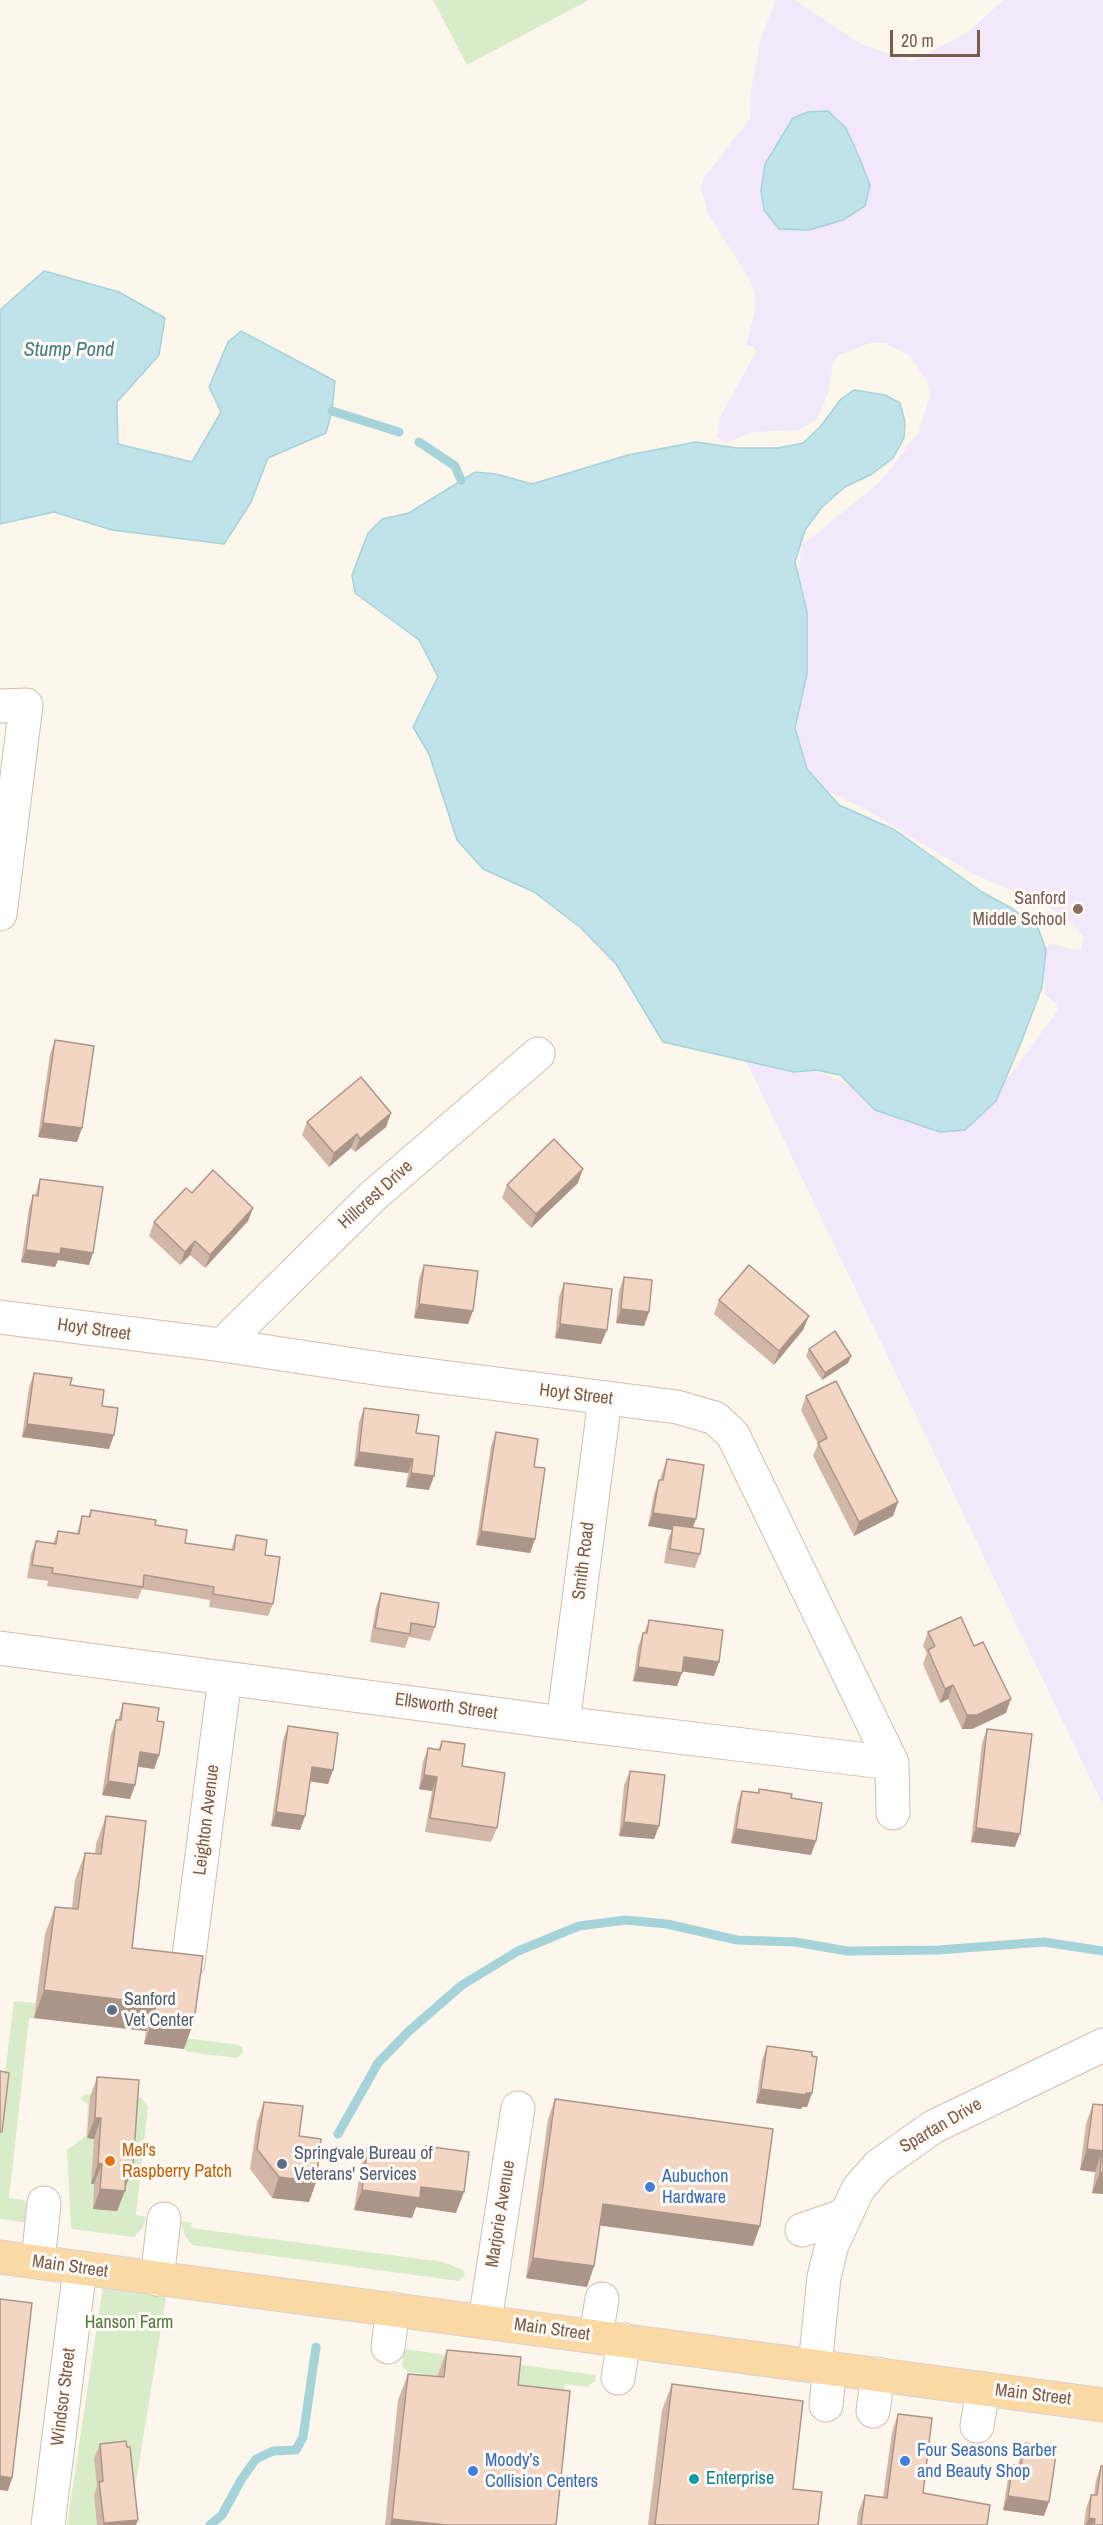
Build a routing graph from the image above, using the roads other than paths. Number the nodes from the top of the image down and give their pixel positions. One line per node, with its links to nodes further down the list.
1 (13, 706): 2 (street)
2 (0, 914)
3 (538, 1054): 5 (street, Hillcrest Drive)
4 (0, 1317): 5 (street, Hoyt Street)
5 (222, 1345): 6 (street, Hoyt Street)
6 (605, 1399): 9 (street, Smith Road); 10 (street, Hoyt Street)
7 (0, 1648): 8 (street, Ellsworth Street)
8 (225, 1678): 9 (street, Ellsworth Street); 12 (street, Leighton Avenue)
9 (563, 1723): 10 (street, Ellsworth Street)
10 (892, 1763): 11 (street, Hoyt Street)
11 (893, 1813)
12 (188, 1963)
13 (1103, 2044): 16 (street, Spartan Drive)
14 (518, 2108): 25 (street, Marjorie Avenue)
15 (44, 2203): 20 (street)
16 (844, 2215): 18 (street); 28 (street, Spartan Drive)
17 (164, 2219): 22 (street)
18 (802, 2230)
19 (0, 2257): 20 (main road, Main Street)
20 (38, 2262): 21 (main road, Main Street)
21 (80, 2268): 22 (main road, Main Street); 36 (street, Windsor Street)
22 (157, 2279): 24 (main road, Main Street)
23 (602, 2299): 26 (street)
24 (393, 2309): 25 (main road, Main Street); 27 (street)
25 (485, 2321): 26 (main road, Main Street)
26 (610, 2338): 28 (main road, Main Street); 30 (street)
27 (388, 2347)
28 (823, 2367): 29 (main road, Main Street); 33 (street, Spartan Drive)
29 (878, 2374): 31 (main road, Main Street); 34 (street)
30 (618, 2378)
31 (982, 2389): 32 (main road, Main Street); 35 (street)
32 (1103, 2404)
33 (826, 2405)
34 (873, 2411)
35 (977, 2426)
36 (48, 2525)

